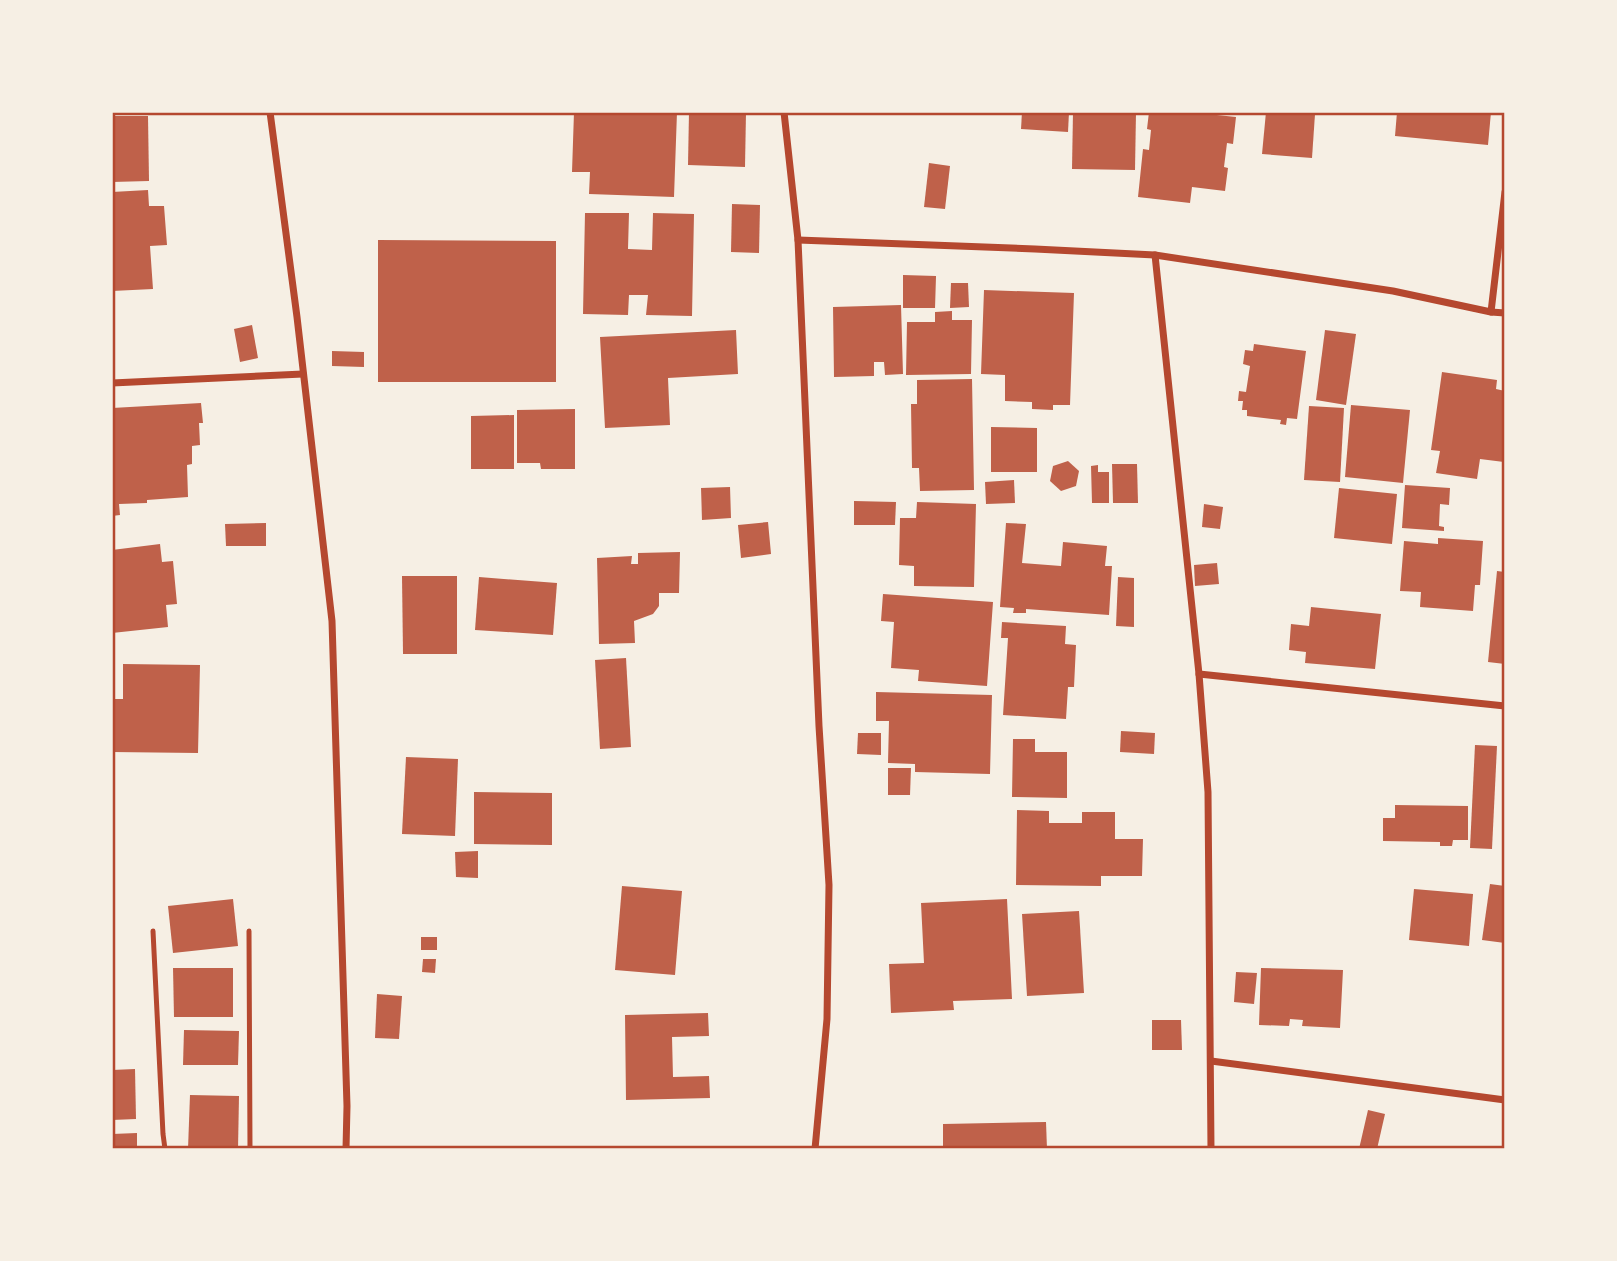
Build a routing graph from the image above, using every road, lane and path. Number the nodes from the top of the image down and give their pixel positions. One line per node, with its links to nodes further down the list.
1 (270, 112): 8 (street)
2 (784, 112): 4 (street)
3 (1505, 192): 6 (street)
4 (798, 240): 5 (street); 19 (street)
5 (1155, 255): 6 (street); 10 (street)
6 (1490, 312): 7 (street)
7 (1505, 313)
8 (303, 374): 9 (street); 18 (street)
9 (112, 383)
10 (1199, 674): 11 (street); 14 (street)
11 (1505, 706)
12 (153, 931): 16 (lane)
13 (250, 931): 17 (lane)
14 (1211, 1061): 15 (street); 20 (street)
15 (1505, 1100)
16 (165, 1149)
17 (250, 1149)
18 (346, 1149)
19 (815, 1149)
20 (1211, 1149)

